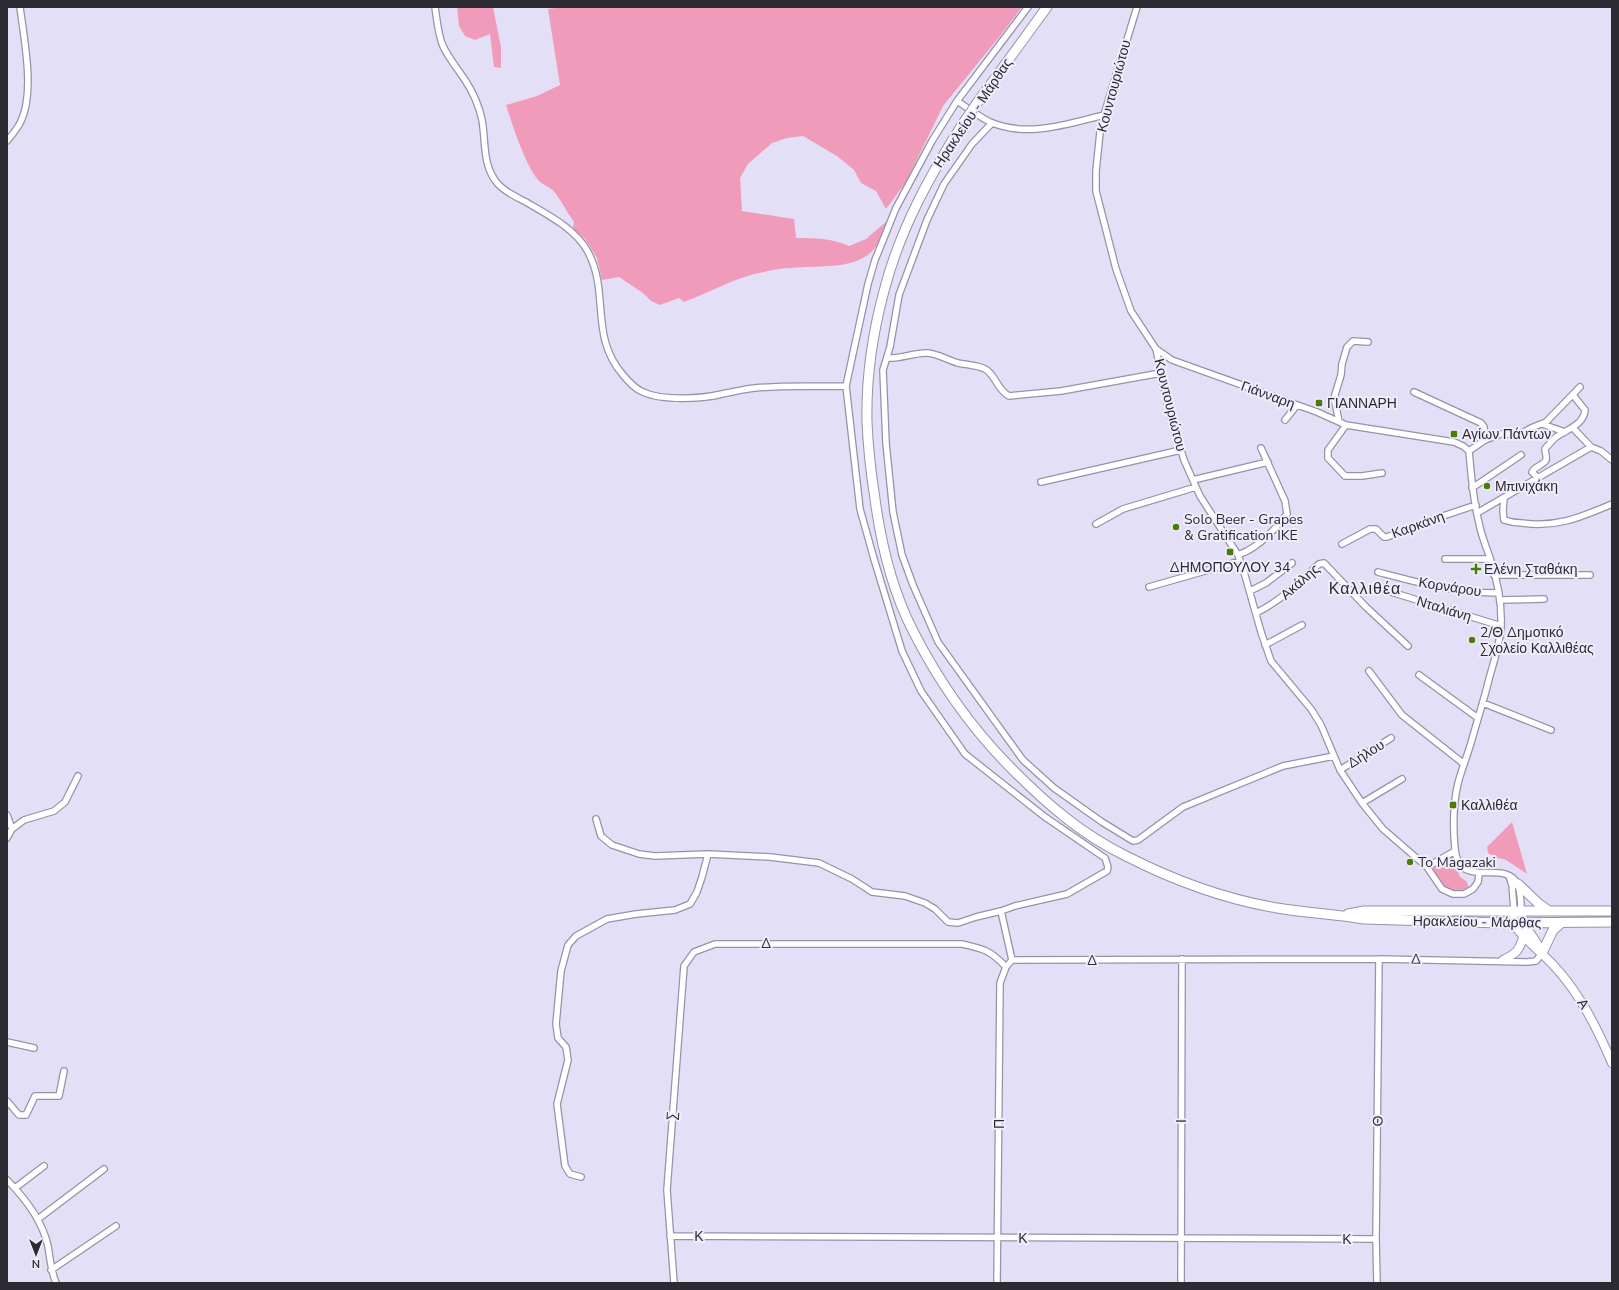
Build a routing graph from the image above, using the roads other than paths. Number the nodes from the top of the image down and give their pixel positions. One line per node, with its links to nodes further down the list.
1 (20, 7): 9 (street)
2 (435, 7): 14 (street)
3 (1028, 7): 6 (street)
4 (1047, 7): 89 (main road, Ηρακλείου - Μάρθας, bridge)
5 (1137, 7): 7 (street, Κουντουριώτου)
6 (957, 101): 8 (street); 14 (street)
7 (1104, 115): 8 (street); 11 (street, Κουντουριώτου)
8 (992, 123): 12 (street)
9 (7, 142)
10 (1368, 342): 20 (street)
11 (1156, 349): 13 (street, Κουντουριώτου); 18 (street, Γιάνναρη)
12 (887, 358): 13 (street); 69 (street)
13 (1161, 372): 28 (street, Κουντουριώτου)
14 (846, 386): 85 (street)
15 (1580, 387): 17 (street)
16 (1414, 392): 25 (street)
17 (1573, 395): 21 (street); 23 (street)
18 (1297, 405): 19 (street); 20 (street, Γιάνναρη)
19 (1285, 420)
20 (1339, 421): 22 (street, Γιάνναρη)
21 (1542, 424): 24 (street); 25 (street)
22 (1346, 425): 29 (street, Γιάνναρη); 33 (street)
23 (1573, 428): 24 (street); 26 (street)
24 (1565, 432): 34 (street)
25 (1485, 440): 29 (street)
26 (1591, 447): 31 (street); 34 (street)
27 (1261, 448): 32 (street)
28 (1181, 450): 35 (street, Κουντουριώτου); 36 (street)
29 (1469, 451): 38 (street)
30 (1521, 455): 38 (street)
31 (1612, 460)
32 (1268, 462): 35 (street); 45 (street)
33 (1382, 473)
34 (1538, 478): 39 (street)
35 (1193, 480): 37 (street, Κουντουριώτου)
36 (1041, 482)
37 (1196, 487): 43 (street); 45 (street, Κουντουριώτου)
38 (1472, 488): 41 (street)
39 (1504, 498): 40 (street); 42 (street)
40 (1612, 504)
41 (1476, 505): 42 (street); 44 (street, Καρκάνη)
42 (1477, 513): 47 (street)
43 (1096, 524)
44 (1342, 544)
45 (1239, 558): 52 (street); 53 (street, Κουντουριώτου)
46 (1445, 559): 47 (street)
47 (1490, 559): 50 (street)
48 (1292, 563): 53 (street)
49 (1378, 572): 55 (street, Κορνάρου)
50 (1494, 575): 51 (street); 55 (street)
51 (1590, 575)
52 (1149, 587)
53 (1250, 591): 58 (street, Κουντουριώτου)
54 (1388, 591): 60 (street, Νταλιάνη)
55 (1498, 593): 56 (street)
56 (1500, 600): 57 (street); 60 (street)
57 (1544, 600)
58 (1256, 613): 61 (street, Κουντουριώτου); 62 (street, Ακάλης)
59 (1302, 625): 61 (street)
60 (1501, 626): 65 (street)
61 (1265, 645): 69 (street, Κουντουριώτου)
62 (1408, 646)
63 (1369, 671): 70 (street)
64 (1419, 675): 66 (street)
65 (1483, 703): 66 (street); 67 (street)
66 (1478, 718): 70 (street)
67 (1551, 730)
68 (1391, 738): 71 (street, Δήλου)
69 (1334, 756): 71 (street, Κουντουριώτου)
70 (1464, 764): 79 (street)
71 (1340, 770): 74 (street, Κουντουριώτου)
72 (78, 776): 77 (street)
73 (1402, 779): 74 (street)
74 (1362, 803): 81 (street, Κουντουριώτου)
75 (7, 815): 77 (street)
76 (596, 819): 80 (street)
77 (12, 829): 78 (street)
78 (7, 838)
79 (1455, 851): 81 (street); 82 (street)
80 (708, 854): 85 (street); 108 (street)
81 (1427, 866): 82 (street, Κουντουριώτου)
82 (1479, 874): 83 (street)
83 (1509, 876): 84 (street); 88 (street)
84 (1518, 884): 86 (main road); 88 (street)
85 (1001, 911): 98 (street)
86 (1549, 911): 87 (main road, Ηρακλείου - Μάρθας); 88 (main road, Ηρακλείου - Μάρθας)
87 (1612, 911)
88 (1517, 912): 89 (main road, Ηρακλείου - Μάρθας); 91 (street)
89 (1342, 915): 91 (main road, Ηρακλείου - Μάρθας)
90 (1612, 922): 92 (main road, Ηρακλείου - Μάρθας)
91 (1518, 923): 92 (main road, Ηρακλείου - Μάρθας); 93 (street, Α); 95 (street, Α)
92 (1561, 923): 95 (main road)
93 (1524, 935): 95 (street, Α); 99 (street)
94 (694, 952): 100 (street, Δ); 113 (street, Σ)
95 (1542, 953): 99 (street, Δ); 103 (street, Α)
96 (1182, 959): 97 (street, Δ); 98 (street, Δ); 114 (street, Ι)
97 (1379, 959): 99 (street, Δ); 116 (street, Θ)
98 (1012, 960): 100 (street)
99 (1502, 960)
100 (1006, 967): 115 (street, Π)
101 (7, 1042): 102 (street)
102 (34, 1048)
103 (1612, 1062)
104 (64, 1071): 105 (street)
105 (7, 1101)
106 (44, 1166): 110 (street)
107 (104, 1169): 111 (street)
108 (581, 1177)
109 (7, 1180): 110 (street)
110 (15, 1188): 111 (street)
111 (38, 1219): 117 (street)
112 (116, 1226): 117 (street)
113 (670, 1236): 115 (street, Κ); 119 (street, Σ)
114 (1181, 1237): 115 (street, Κ); 116 (street, Κ); 121 (street, Ι)
115 (997, 1238): 120 (street, Π)
116 (1376, 1239): 122 (street, Θ)
117 (51, 1270): 118 (street)
118 (56, 1283)
119 (674, 1283)
120 (997, 1283)
121 (1181, 1283)
122 (1377, 1283)

